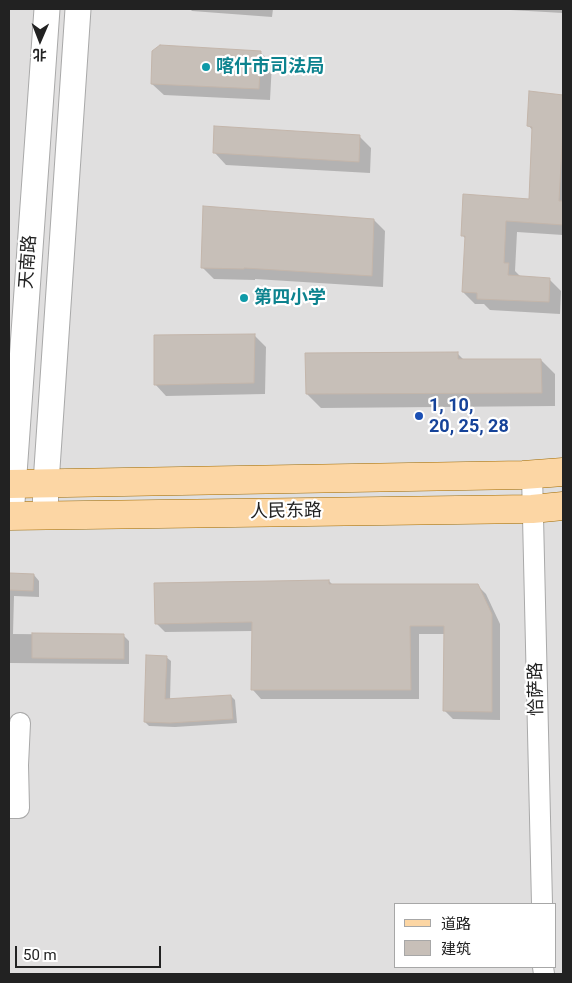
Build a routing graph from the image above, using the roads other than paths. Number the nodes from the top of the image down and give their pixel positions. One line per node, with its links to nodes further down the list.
1 (47, 9): 6 (street, 天南路)
2 (78, 9): 5 (street, 天南路)
3 (563, 472): 4 (main road, 人民东路)
4 (532, 474): 5 (main road, 人民东路); 8 (street, 恰萨路)
5 (46, 483): 6 (main road, 人民东路); 10 (street, 天南路)
6 (11, 484): 9 (street, 天南路)
7 (563, 506): 8 (main road, 人民东路)
8 (532, 509): 10 (main road, 人民东路); 13 (street, 恰萨路)
9 (10, 516): 10 (main road, 人民东路)
10 (46, 516)
11 (20, 723): 12 (street)
12 (9, 808)
13 (542, 903)

